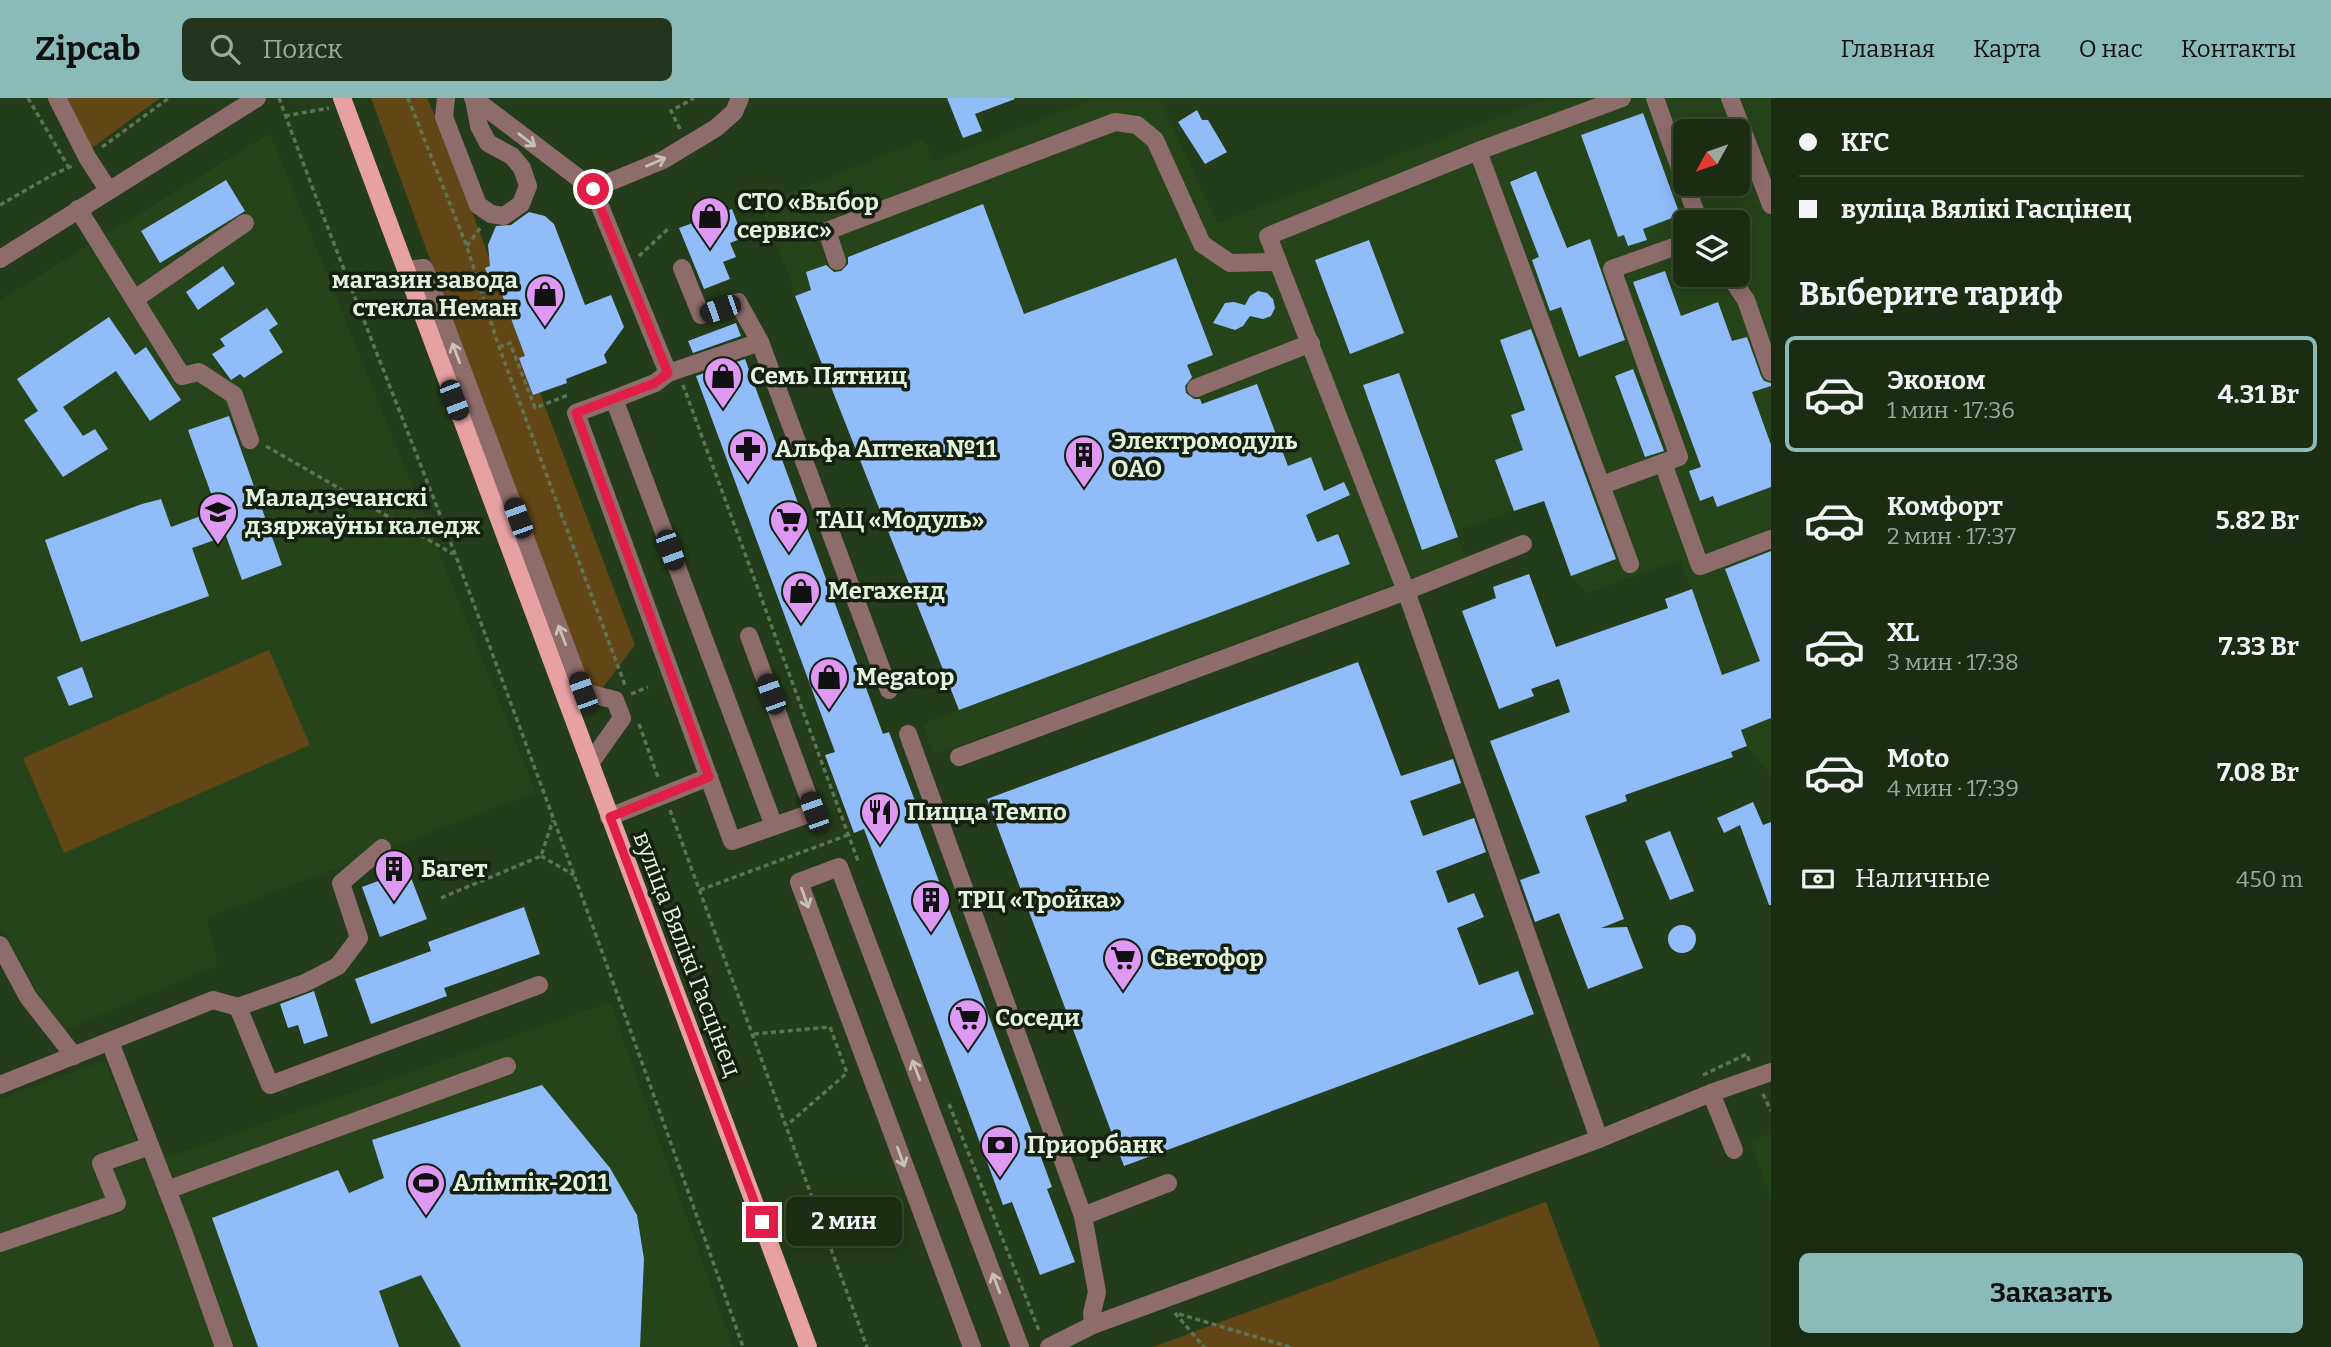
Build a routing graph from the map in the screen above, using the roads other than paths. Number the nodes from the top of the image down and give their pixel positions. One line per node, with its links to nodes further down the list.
1 (57, 98): 12 (street)
2 (257, 98): 12 (street)
3 (446, 98): 8 (street)
4 (740, 98): 11 (street, one-way to 4)
5 (1622, 98): 10 (street)
6 (1654, 98): 15 (street)
7 (1730, 98): 13 (street)
8 (473, 99): 11 (street, one-way to 11)
9 (340, 102): 22 (main road, вуліца Вялікі Гасцінец)
10 (1478, 152): 20 (street); 33 (street)
11 (593, 189): 27 (street)
12 (109, 191): 14 (street)
13 (1771, 205)
14 (78, 209): 18 (street); 24 (street)
15 (1695, 210)
16 (244, 223): 24 (street)
17 (1673, 247): 32 (street)
18 (0, 259)
19 (837, 261): 20 (street)
20 (1277, 262): 26 (street)
21 (682, 268): 25 (street)
22 (406, 270): 42 (main road, вуліца Вялікі Гасцінец); 42 (street, one-way to 22)
23 (1737, 287): 28 (street)
24 (135, 299): 31 (street)
25 (760, 342): 27 (street); 39 (street)
26 (1311, 343): 29 (street); 37 (street)
27 (672, 371): 30 (street)
28 (1771, 372)
29 (1196, 388)
30 (614, 399): 43 (street); 45 (street)
31 (250, 440)
32 (1662, 463): 33 (street); 34 (street)
33 (1602, 485): 36 (street)
34 (1771, 539)
35 (1523, 544): 37 (street)
36 (1630, 564)
37 (1406, 591): 41 (street); 56 (street)
38 (749, 636): 45 (street)
39 (889, 690)
40 (908, 734): 61 (street)
41 (959, 757)
42 (591, 762): 44 (main road, вуліца Вялікі Гасцінец)
43 (709, 777): 44 (street); 45 (street)
44 (610, 817): 66 (main road, вуліца Вялікі Гасцінец)
45 (774, 826)
46 (382, 848): 49 (street)
47 (0, 945): 51 (street)
48 (538, 985): 49 (street)
49 (238, 1007): 50 (street)
50 (110, 1042): 51 (street); 57 (street)
51 (75, 1056): 54 (street)
52 (507, 1066): 60 (street)
53 (1771, 1072): 55 (street)
54 (0, 1085)
55 (1711, 1093): 56 (street); 58 (street)
56 (1598, 1139): 63 (street)
57 (150, 1146): 60 (street); 62 (street)
58 (1734, 1150)
59 (1168, 1183): 61 (street)
60 (167, 1190): 65 (street)
61 (1083, 1216): 63 (street)
62 (0, 1243)
63 (1093, 1325): 64 (street)
64 (1044, 1340)
65 (224, 1347)
66 (808, 1347)
67 (972, 1347): 68 (street, one-way to 67)
68 (1020, 1347)

